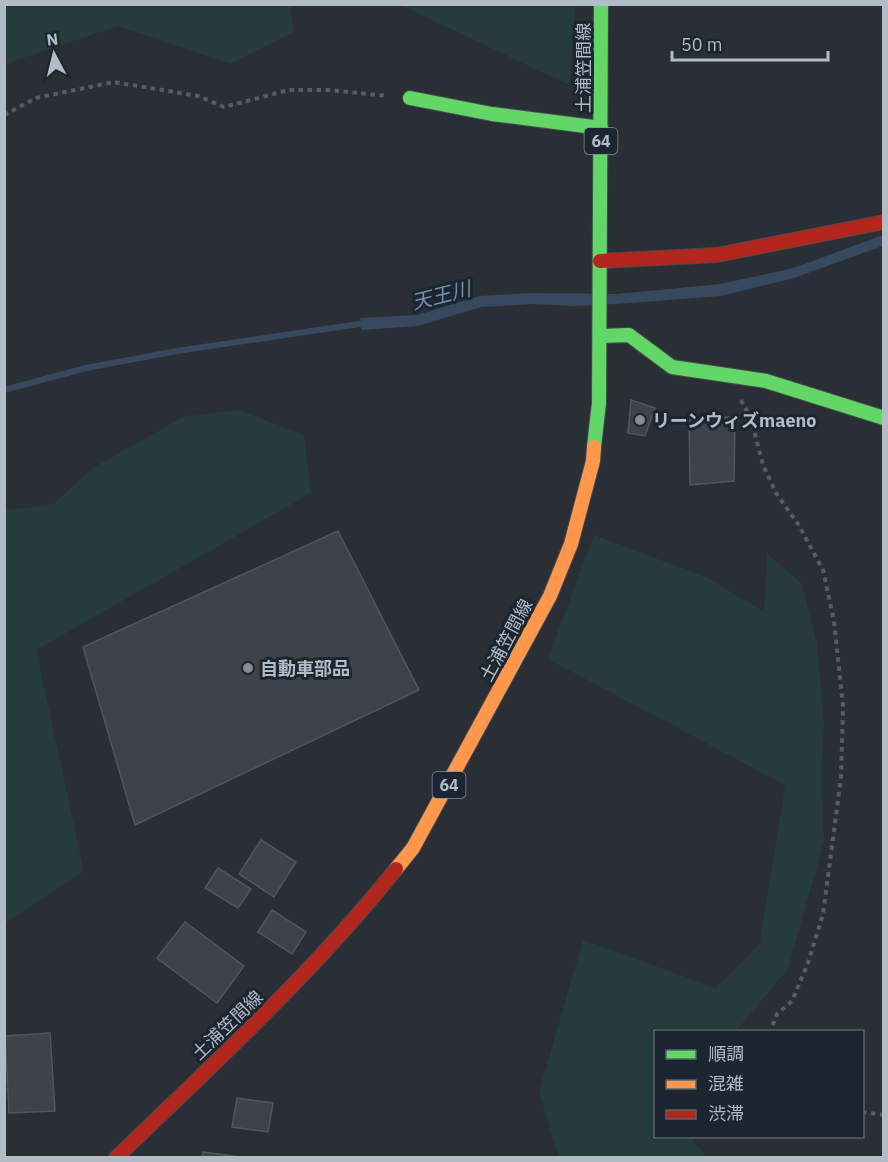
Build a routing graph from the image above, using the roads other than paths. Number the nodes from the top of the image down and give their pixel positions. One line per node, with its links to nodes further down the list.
1 (601, 4): 3 (main road, 土浦笠間線 / 64)
2 (410, 98): 3 (main road)
3 (602, 128): 5 (main road, 土浦笠間線 / 64)
4 (884, 222): 5 (main road)
5 (600, 261): 6 (main road, 土浦笠間線 / 64)
6 (601, 336): 7 (main road); 8 (main road, 土浦笠間線 / 64)
7 (884, 418)
8 (116, 1158)

